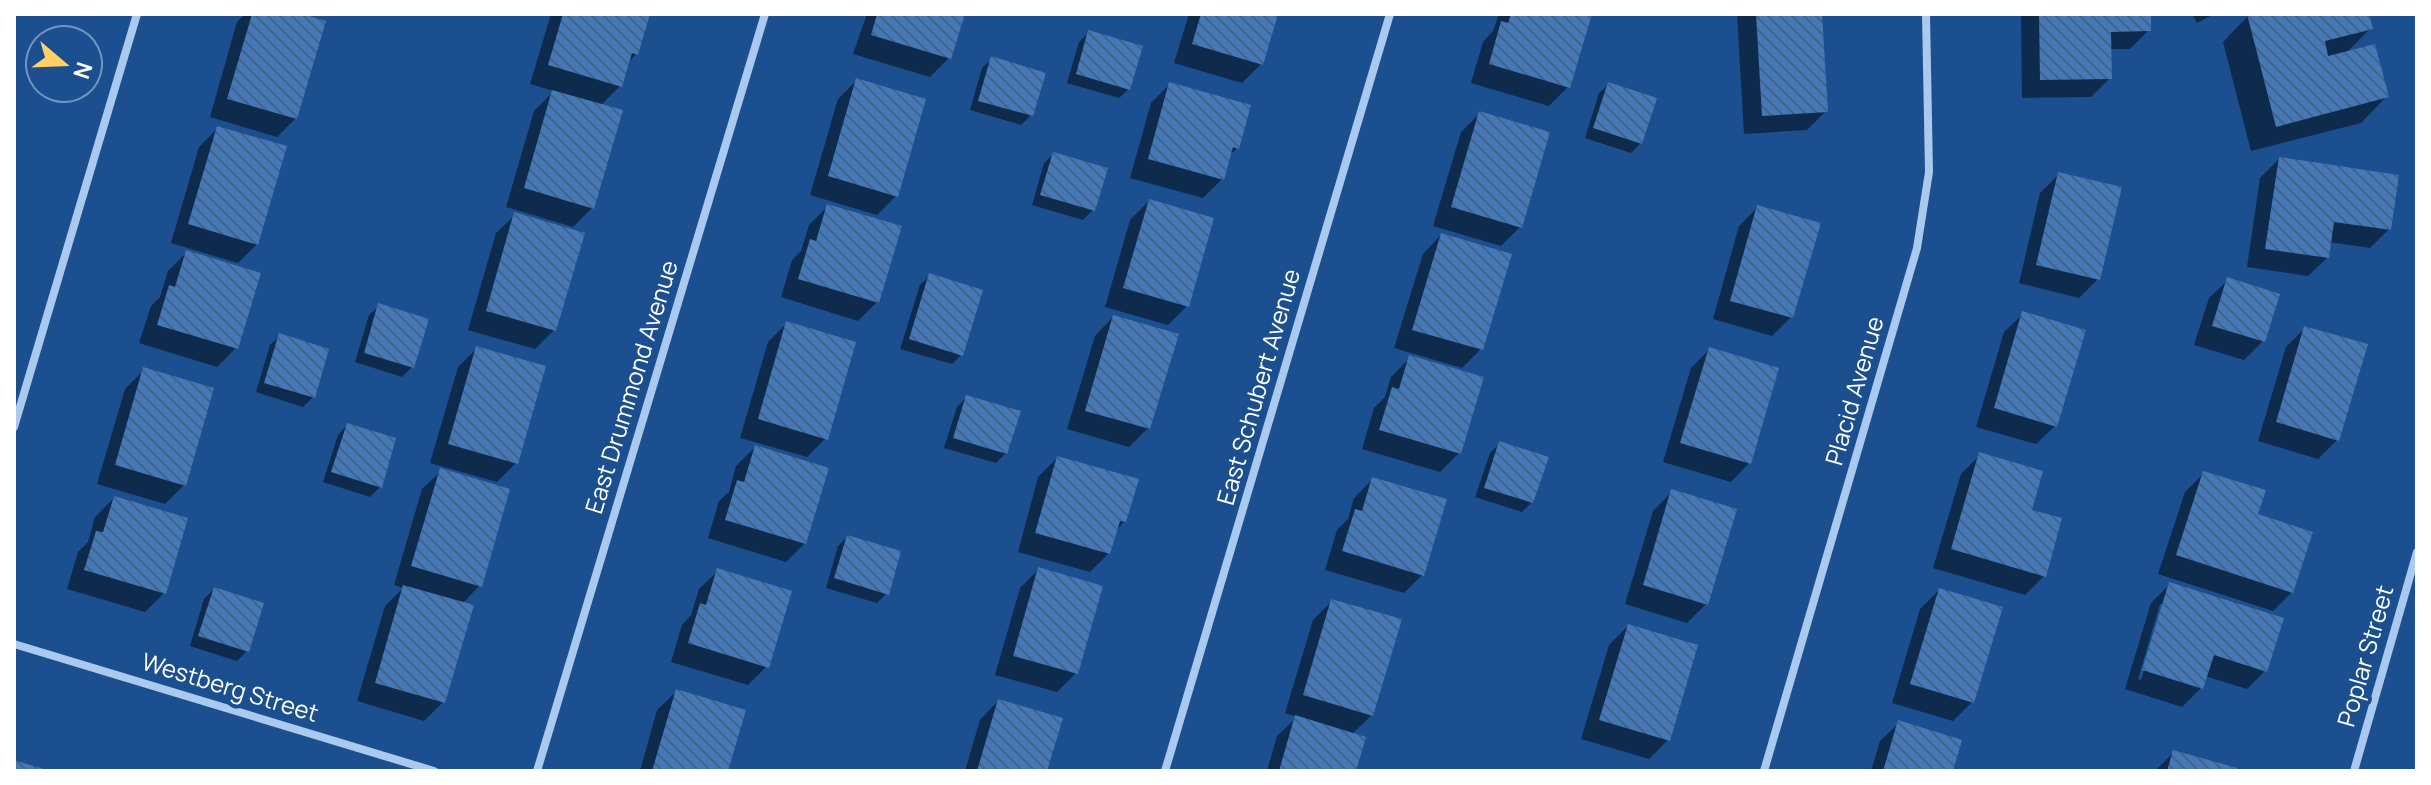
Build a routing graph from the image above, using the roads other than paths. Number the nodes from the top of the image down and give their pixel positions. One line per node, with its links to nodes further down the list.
1 (137, 14): 5 (street)
2 (765, 14): 9 (street, East Drummond Avenue)
3 (1390, 14): 10 (street, East Schubert Avenue)
4 (1926, 14): 11 (street, Placid Avenue)
5 (14, 427)
6 (2417, 552): 12 (street, Poplar Street)
7 (14, 644): 8 (street, Westberg Street)
8 (434, 771)
9 (537, 771)
10 (1165, 771)
11 (1764, 771)
12 (2354, 771)

